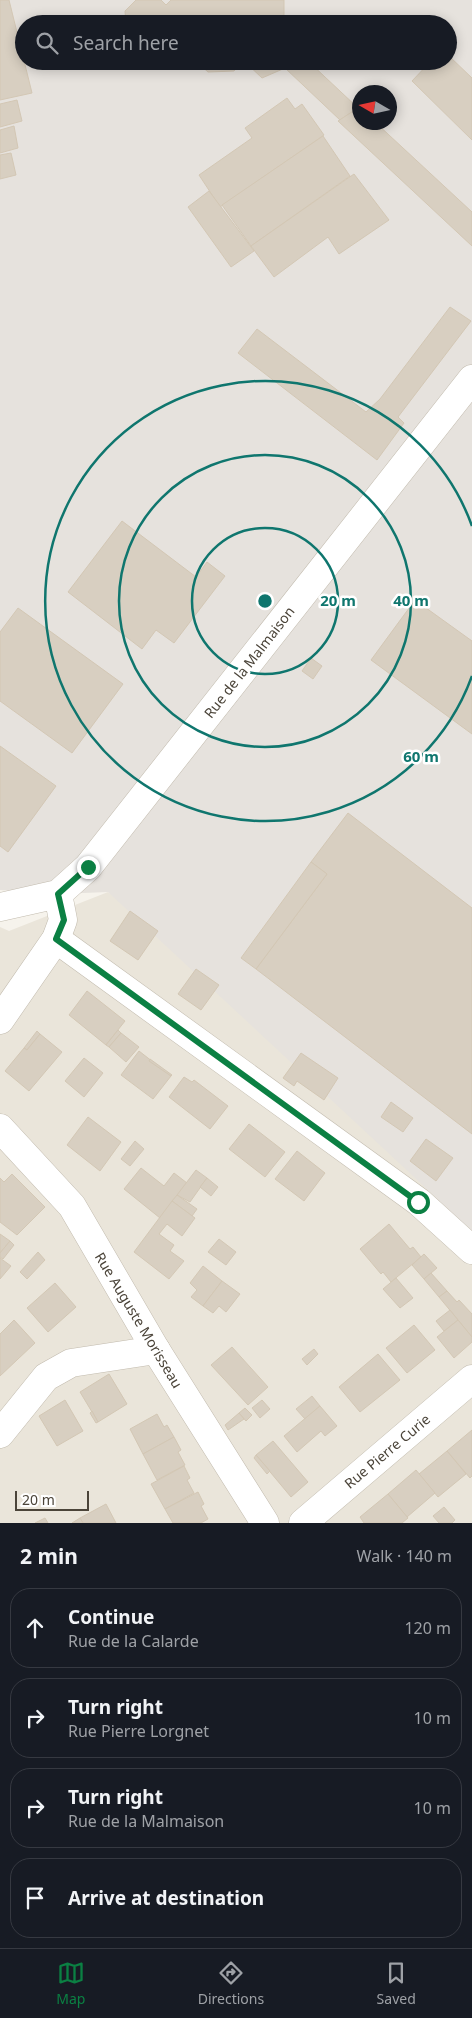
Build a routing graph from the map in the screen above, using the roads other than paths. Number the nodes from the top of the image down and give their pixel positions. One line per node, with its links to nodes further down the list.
1 (472, 379): 2 (street, Rue de la Malmaison)
2 (58, 894): 3 (street, Rue de la Malmaison); 4 (street)
3 (0, 907)
4 (56, 939): 5 (street); 7 (street)
5 (0, 1020)
6 (0, 1128): 8 (street, Rue Auguste Morisseau)
7 (472, 1250)
8 (156, 1350): 10 (street); 11 (street, Rue Auguste Morisseau)
9 (472, 1379): 12 (street, Rue Pierre Curie)
10 (0, 1434)
11 (265, 1523)
12 (303, 1523)

